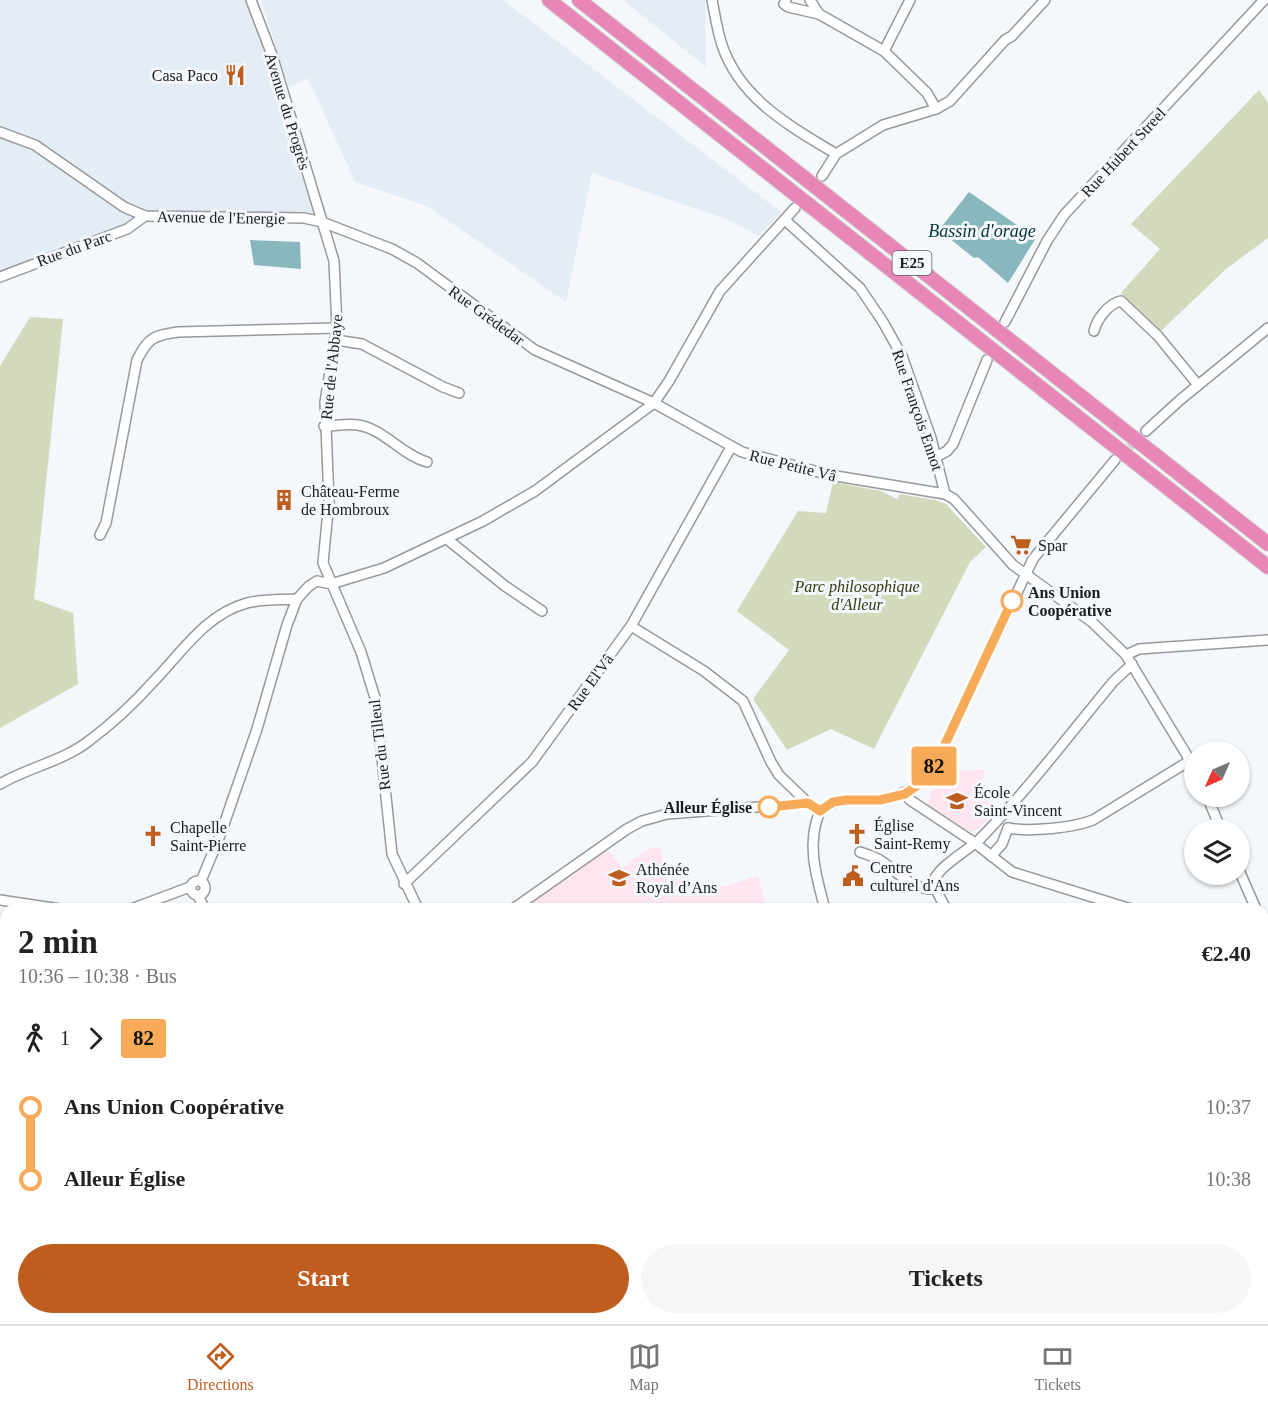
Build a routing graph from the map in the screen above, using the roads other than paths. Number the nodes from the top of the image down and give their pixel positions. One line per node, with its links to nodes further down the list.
1 (251, 0): 21 (street, Avenue du Progrès)
2 (539, 0): 13 (highway)
3 (549, 0): 13 (highway, E25)
4 (579, 0): 41 (highway, E25)
5 (712, 0): 16 (street)
6 (786, 0): 11 (street)
7 (810, 0): 11 (street)
8 (910, 0): 12 (street)
9 (1045, 0): 14 (street)
10 (1264, 0): 23 (street, Rue Hubert Streel)
11 (819, 14): 12 (street)
12 (884, 51): 14 (street)
13 (638, 70): 42 (highway, E25)
14 (936, 109): 16 (street)
15 (0, 132): 19 (street, Avenue de l'Energie)
16 (836, 154): 17 (street)
17 (822, 176)
18 (795, 208): 20 (street)
19 (145, 216): 21 (street, Avenue de l'Energie); 22 (street, Rue du Parc)
20 (785, 220): 31 (street); 35 (street, Rue François Ennot)
21 (322, 222): 24 (street, Rue de l'Abbaye); 31 (street, Rue Grédedar)
22 (0, 277)
23 (1005, 322)
24 (337, 328): 27 (street, Rue de l'Abbaye); 39 (street)
25 (1268, 328): 29 (street)
26 (1094, 331): 29 (street)
27 (336, 340): 30 (street); 32 (street, Rue de l'Abbaye)
28 (987, 360): 35 (street)
29 (1198, 385): 33 (street)
30 (459, 393)
31 (654, 403): 34 (street, Rue Petite Vâ); 40 (street)
32 (324, 426): 37 (street); 44 (street, Rue de l'Abbaye)
33 (1146, 431)
34 (731, 447): 38 (street, Rue Petite Vâ); 47 (street, Rue El'Vâ)
35 (936, 457): 38 (street, Rue François Ennot)
36 (1115, 460): 43 (street)
37 (426, 462)
38 (945, 494): 43 (street, Rue François Ennot)
39 (100, 535)
40 (447, 539): 44 (street); 46 (street)
41 (1268, 544)
42 (1268, 567)
43 (1025, 573): 49 (street, Rue François Ennot); 54 (street)
44 (331, 584): 45 (street); 63 (street, Rue du Tilleul)
45 (297, 599): 53 (street); 62 (street)
46 (542, 611)
47 (631, 626): 55 (street); 63 (street, Rue El'Vâ)
48 (1268, 640): 49 (street)
49 (1126, 655): 50 (street, Rue François Ennot)
50 (1132, 664): 51 (street, Rue François Ennot); 57 (street)
51 (1184, 750)
52 (1184, 768): 58 (street)
53 (0, 784)
54 (905, 794): 56 (street); 59 (street)
55 (808, 803): 56 (street); 73 (street)
56 (820, 811): 74 (street)
57 (1000, 819): 58 (street); 59 (street)
58 (1008, 828): 61 (street)
59 (975, 843): 61 (street); 66 (street)
60 (860, 852): 66 (street)
61 (991, 856): 76 (street)
62 (201, 881): 65 (street); 67 (street)
63 (404, 884): 72 (street, Rue du Tilleul)
64 (1244, 885): 77 (street)
65 (190, 887): 67 (street); 70 (street)
66 (935, 888): 75 (street)
67 (198, 896): 71 (street)
68 (0, 900): 69 (street)
69 (20, 903)
70 (147, 903)
71 (201, 903)
72 (415, 903)
73 (522, 903)
74 (823, 903)
75 (943, 903)
76 (1111, 903)
77 (1250, 903)

